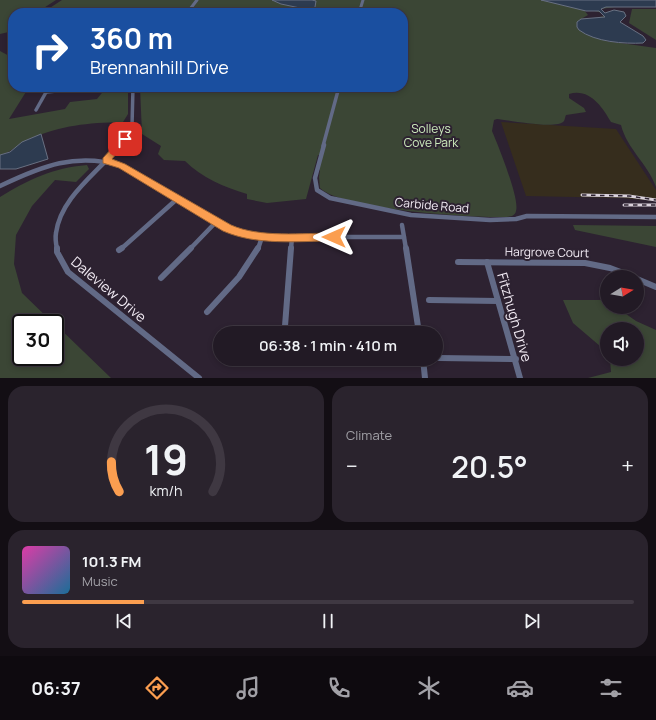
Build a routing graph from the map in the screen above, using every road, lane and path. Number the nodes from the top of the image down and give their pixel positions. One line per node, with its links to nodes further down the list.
1 (198, 0): 2 (street)
2 (191, 8)
3 (47, 92): 6 (street)
4 (133, 92): 7 (street, Daleview Drive)
5 (338, 92): 10 (street, Carbide Road)
6 (36, 110)
7 (106, 160): 8 (street); 9 (street); 31 (street, Daleview Drive)
8 (0, 186)
9 (177, 199): 11 (street); 16 (street)
10 (656, 217)
11 (216, 222): 13 (street); 20 (street)
12 (402, 225): 15 (street)
13 (262, 237): 14 (street); 25 (street)
14 (292, 237): 15 (street); 26 (street)
15 (404, 237): 27 (street)
16 (119, 250)
17 (458, 262): 18 (street, Hargrove Court)
18 (487, 262): 19 (street, Hargrove Court); 24 (street, Fitzhugh Drive)
19 (614, 270)
20 (161, 278)
21 (644, 281): 22 (street)
22 (656, 287)
23 (429, 300): 24 (street)
24 (498, 301): 29 (street, Fitzhugh Drive)
25 (207, 312)
26 (286, 326)
27 (418, 326)
28 (443, 358): 29 (street)
29 (516, 359): 33 (street, Fitzhugh Drive)
30 (424, 366): 32 (street)
31 (199, 378)
32 (425, 378)
33 (520, 378)

